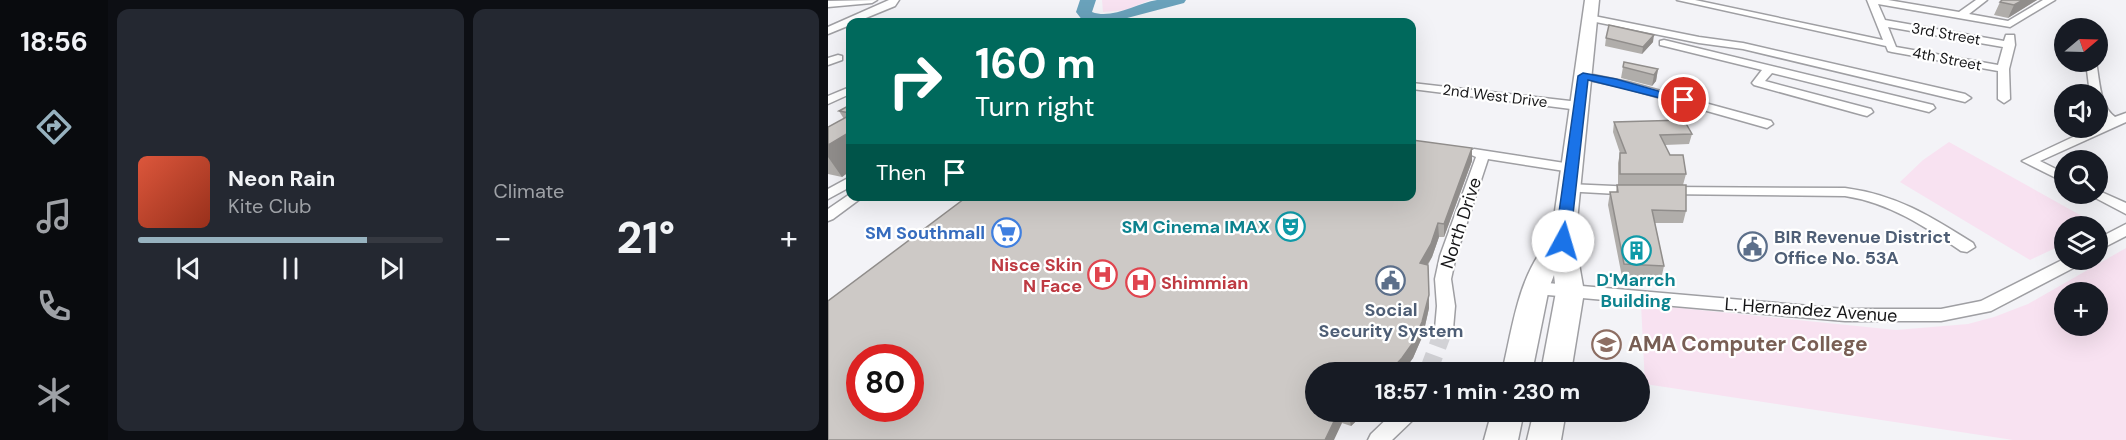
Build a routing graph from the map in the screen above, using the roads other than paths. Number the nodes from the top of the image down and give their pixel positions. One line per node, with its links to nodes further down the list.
1 (872, 0): 8 (street)
2 (1592, 0): 11 (highway)
3 (1682, 0): 17 (street, 4th Street)
4 (1872, 0): 9 (street); 13 (street)
5 (1982, 0): 9 (street)
6 (2050, 0): 14 (street)
7 (893, 2): 10 (street)
8 (828, 4)
9 (1961, 15): 14 (street)
10 (857, 18)
11 (1588, 22): 19 (street); 20 (highway); 23 (street)
12 (846, 23): 15 (street)
13 (1883, 23): 16 (street, 3rd Street); 17 (street)
14 (2010, 24): 16 (street)
15 (828, 31)
16 (2010, 45): 18 (street)
17 (1891, 47): 18 (street, 4th Street)
18 (2003, 69): 24 (street)
19 (1768, 70): 27 (street); 28 (street)
20 (1583, 76): 26 (highway); 32 (street)
21 (1416, 86): 26 (street, 2nd West Drive)
22 (846, 92): 25 (street)
23 (1965, 98)
24 (2004, 99)
25 (828, 100)
26 (1578, 106): 36 (highway)
27 (1929, 108)
28 (1867, 112)
29 (2126, 117): 31 (street)
30 (2108, 118): 31 (street)
31 (2113, 122): 35 (street)
32 (1767, 124)
33 (1463, 152): 34 (street)
34 (1484, 155): 36 (street); 50 (street, North Drive)
35 (2054, 173)
36 (1569, 178): 45 (highway); 46 (street)
37 (846, 184): 38 (street)
38 (828, 195)
39 (2108, 200): 41 (street)
40 (850, 201): 42 (street)
41 (2126, 209)
42 (828, 216)
43 (2126, 230): 44 (street)
44 (2108, 240)
45 (1563, 241): 48 (highway); 49 (highway)
46 (1967, 247)
47 (2056, 270): 49 (street, L. Hernandez Avenue)
48 (1536, 288): 49 (street, L. Hernandez Avenue); 51 (highway)
49 (1570, 291): 52 (highway)
50 (1444, 329)
51 (1519, 362)
52 (1558, 362)
53 (1397, 422): 56 (street)
54 (1505, 422): 57 (highway)
55 (1548, 422): 58 (highway)
56 (1378, 440)
57 (1501, 440)
58 (1545, 440)

